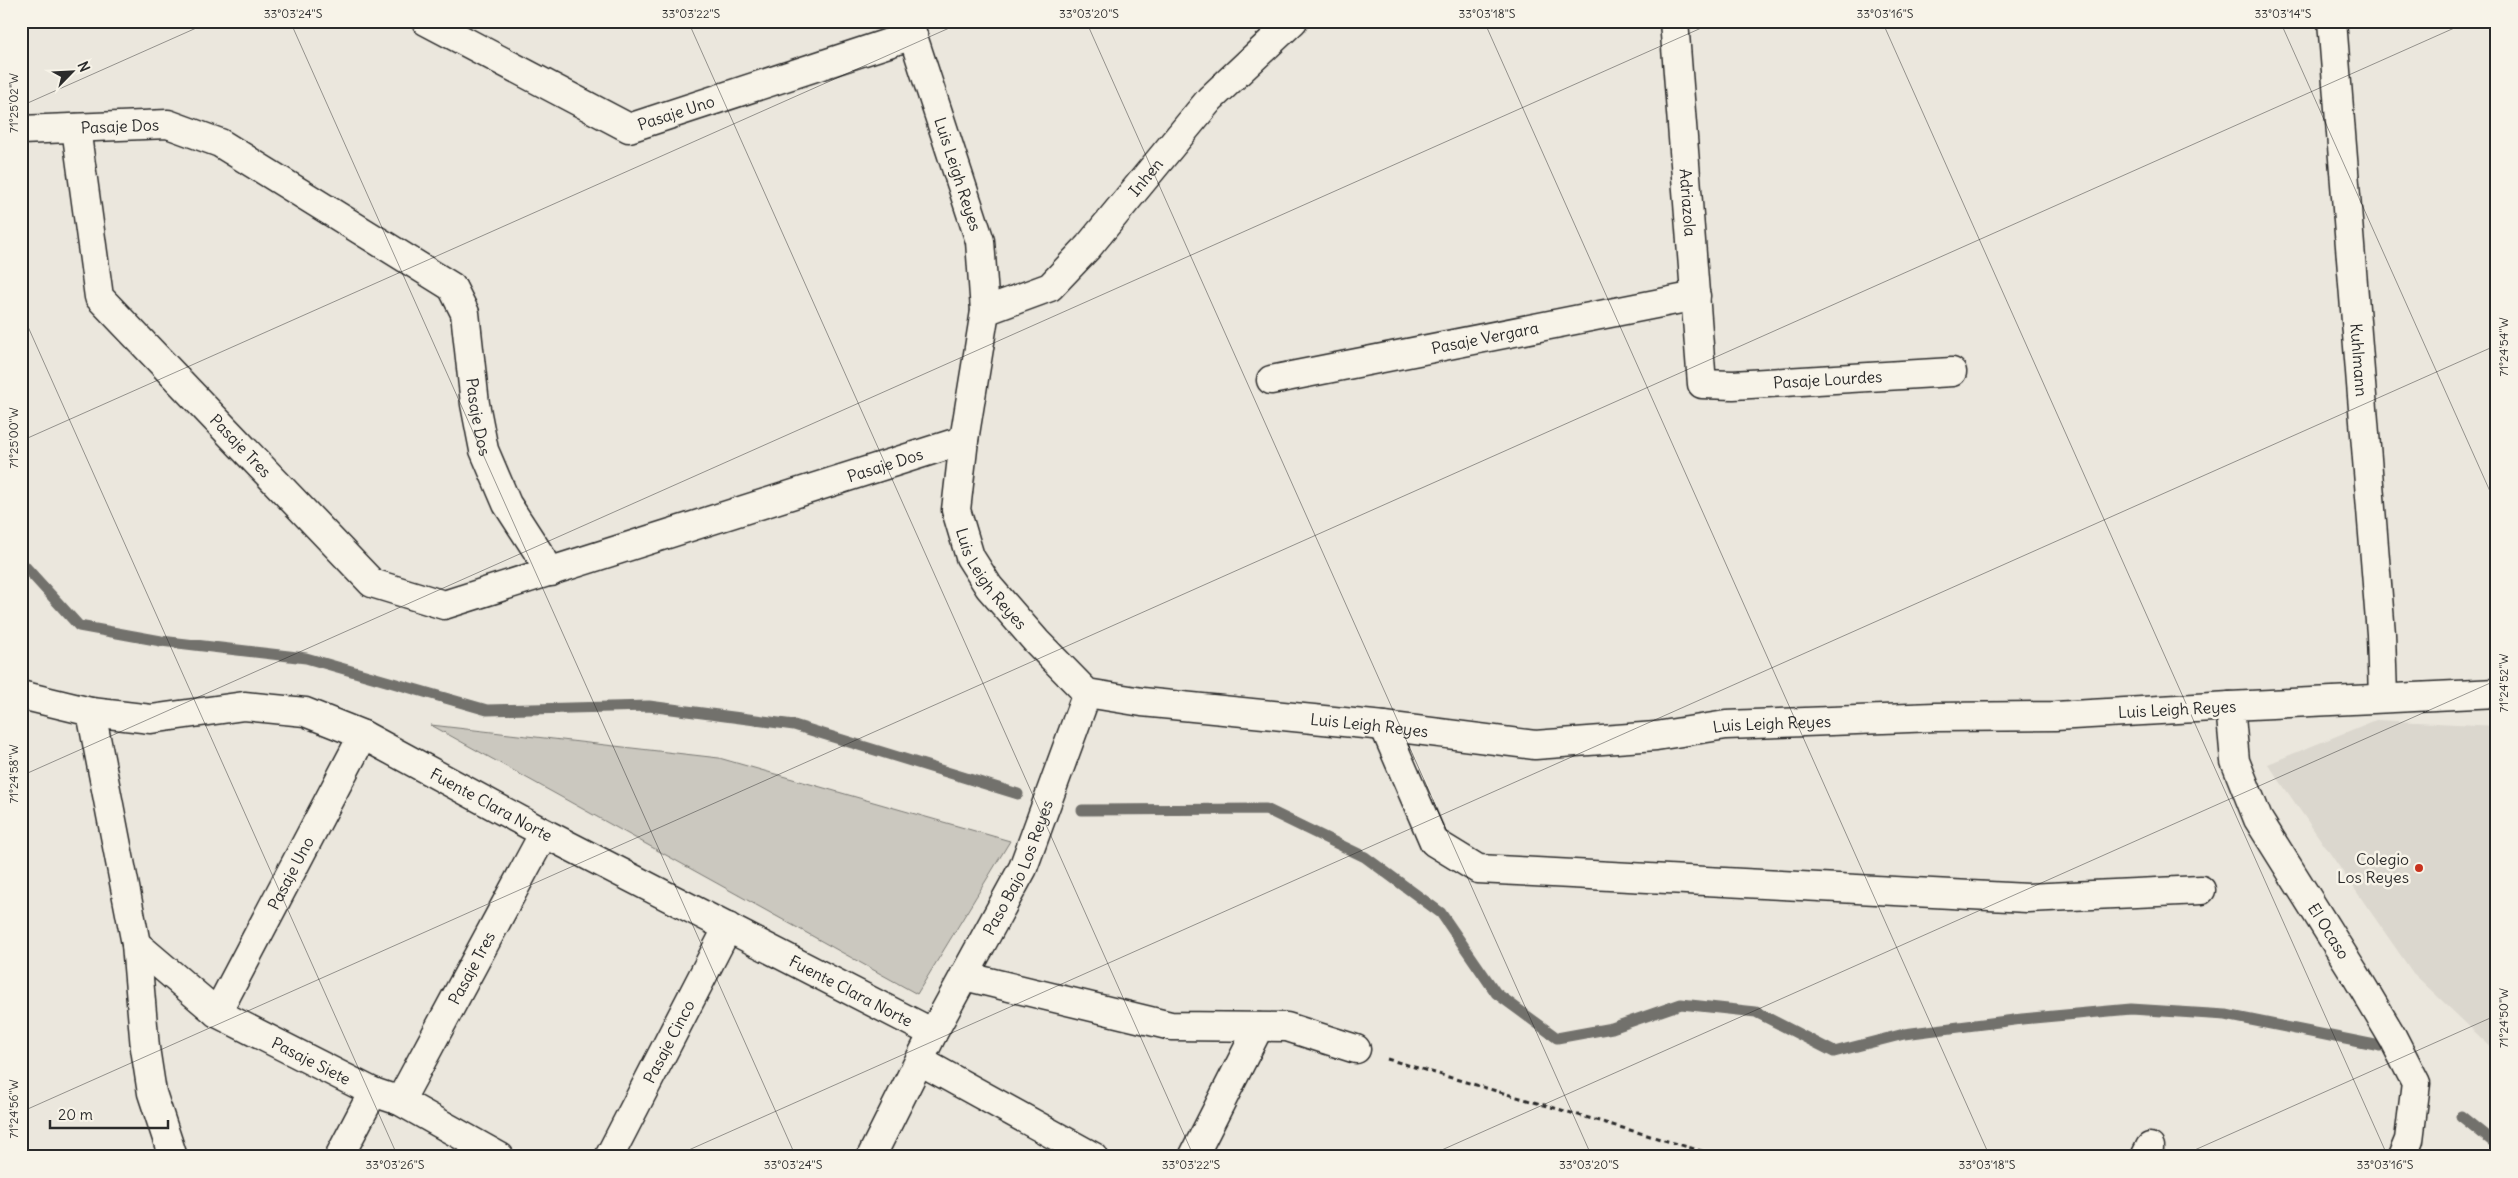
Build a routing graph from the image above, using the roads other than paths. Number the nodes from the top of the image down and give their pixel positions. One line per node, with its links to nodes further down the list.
1 (426, 21): 5 (street, Pasaje Uno)
2 (1293, 21): 9 (street, Inhen)
3 (1674, 21): 8 (street, Adriazola)
4 (2332, 21): 18 (street, Kuhlmann)
5 (910, 28): 9 (street, Luis Leigh Reyes)
6 (76, 128): 7 (street, Pasaje Dos); 14 (street, Pasaje Dos); 14 (street, Pasaje Tres)
7 (21, 130)
8 (1696, 296): 11 (street, Pasaje Vergara); 12 (street, Adriazola)
9 (984, 311): 13 (street, Luis Leigh Reyes)
10 (1952, 372): 12 (street, Pasaje Lourdes)
11 (1272, 380)
12 (1702, 384)
13 (964, 440): 14 (street, Pasaje Dos); 17 (street, Luis Leigh Reyes)
14 (551, 572)
15 (2497, 693): 18 (street)
16 (21, 694): 20 (street, Fuente Clara Norte)
17 (1087, 694): 21 (street, Luis Leigh Reyes); 27 (street, Paso Bajo Los Reyes)
18 (2383, 698): 19 (street, Luis Leigh Reyes)
19 (2230, 706): 21 (street, Luis Leigh Reyes); 42 (street, El Ocaso)
20 (90, 712): 22 (street, Fuente Clara Norte); 26 (street)
21 (1384, 726): 24 (street)
22 (363, 735): 23 (street, Fuente Clara Norte); 28 (street, Pasaje Uno)
23 (544, 833): 25 (street, Fuente Clara Norte); 34 (street, Pasaje Tres)
24 (2201, 890)
25 (728, 927): 30 (street, Fuente Clara Norte); 38 (street, Pasaje Cinco)
26 (136, 944): 28 (street, Pasaje Siete); 35 (street)
27 (964, 976): 29 (street); 30 (street, Paso Bajo Los Reyes)
28 (217, 1013): 33 (street, Pasaje Siete)
29 (1259, 1027): 31 (street); 41 (street)
30 (933, 1033): 32 (street, Paso Bajo Los Reyes)
31 (1356, 1049)
32 (920, 1061): 39 (street, Paso Bajo Los Reyes); 40 (street)
33 (373, 1092): 34 (street, Pasaje Siete); 36 (street)
34 (400, 1102): 37 (street, Pasaje Siete)
35 (173, 1157)
36 (339, 1157)
37 (500, 1157)
38 (609, 1157)
39 (871, 1157)
40 (1094, 1157)
41 (1193, 1157)
42 (2402, 1157)

